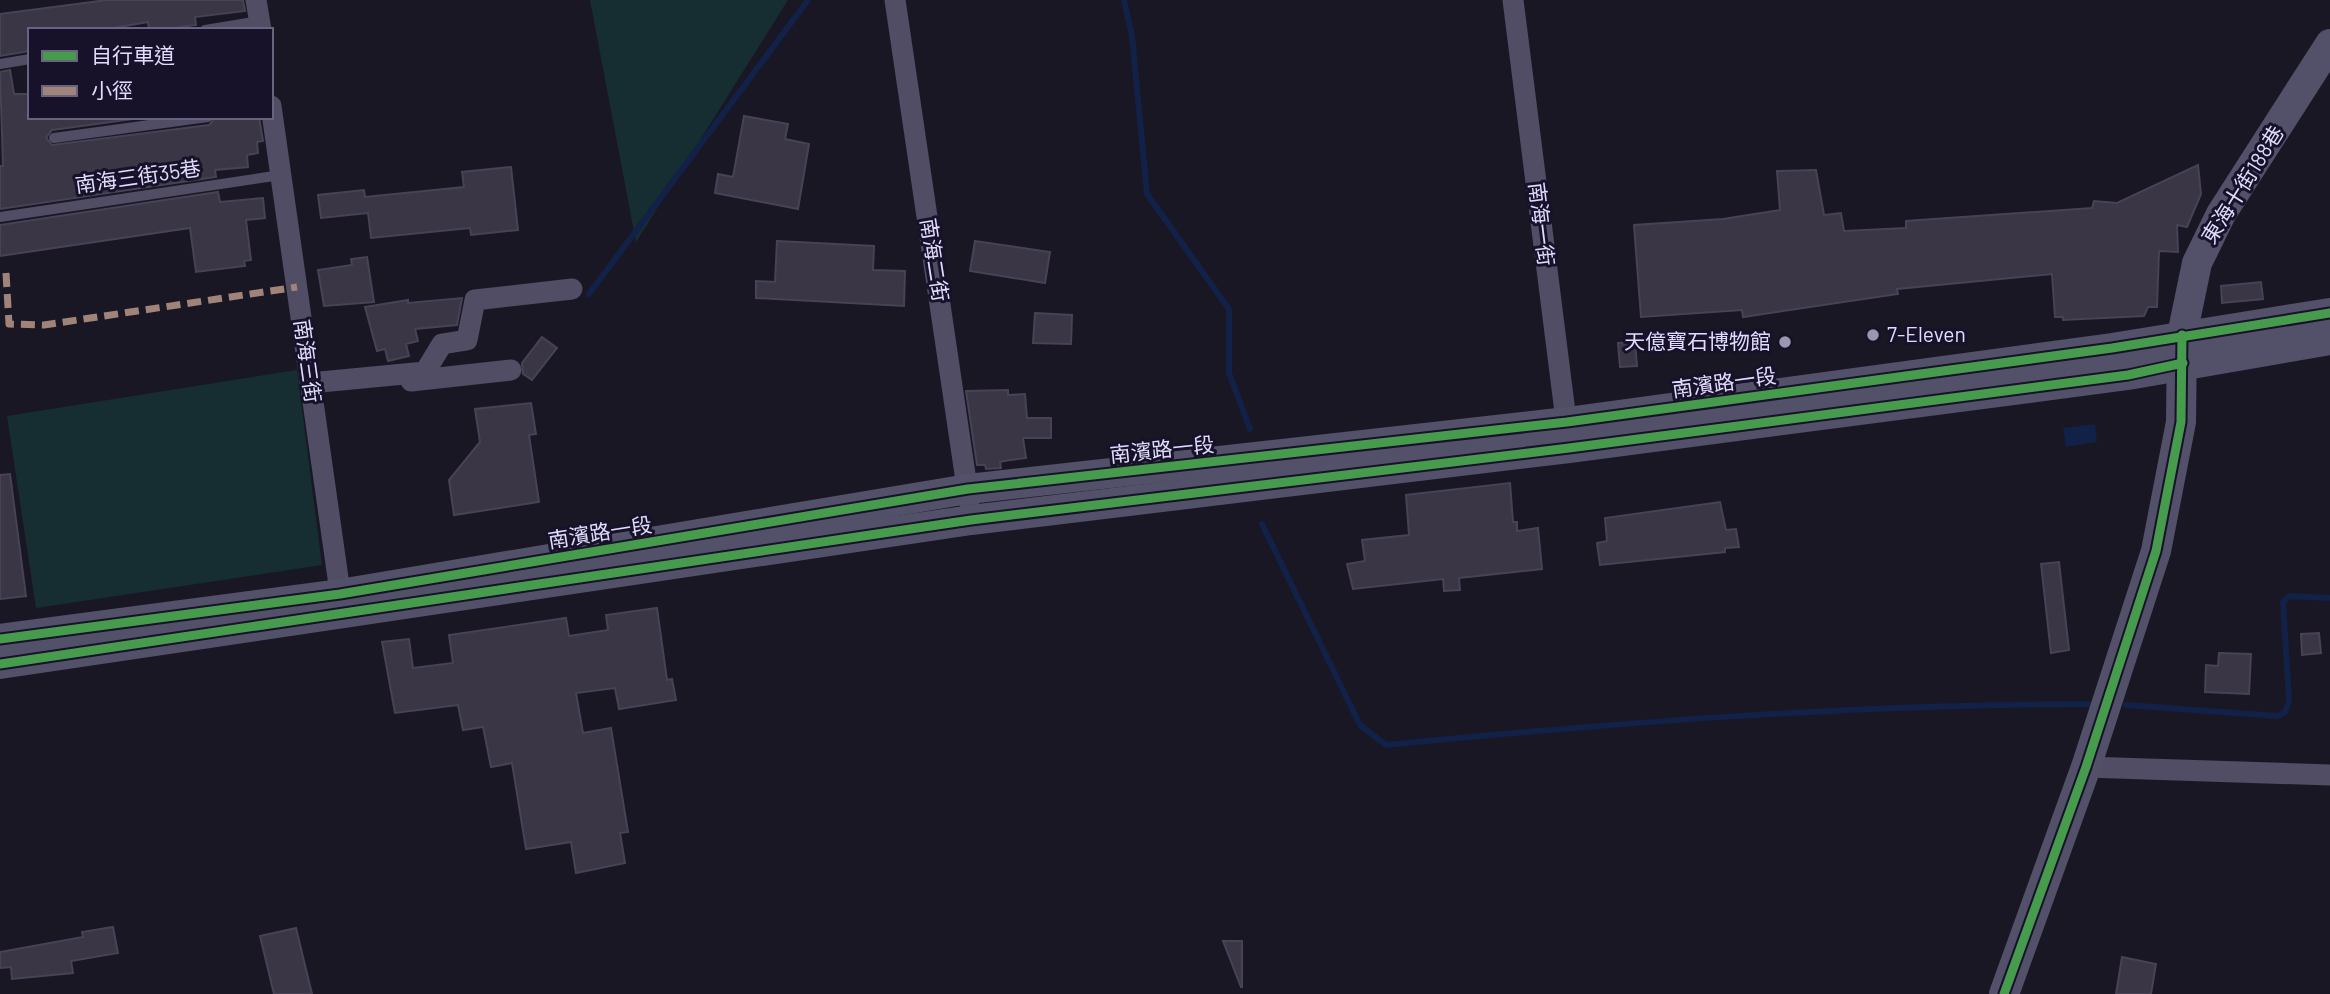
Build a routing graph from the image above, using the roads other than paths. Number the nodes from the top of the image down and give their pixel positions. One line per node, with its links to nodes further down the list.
1 (895, 0): 20 (street, 南海二街)
2 (1513, 0): 19 (street, 南海一街)
3 (259, 17): 4 (lane)
4 (213, 28)
5 (2330, 44): 16 (main road, 東海十街188巷)
6 (28, 59): 7 (lane)
7 (0, 64)
8 (193, 119): 10 (lane)
9 (273, 119): 11 (street, 南海三街)
10 (54, 138)
11 (281, 175): 12 (lane, 南海三街35巷); 18 (street, 南海三街)
12 (0, 218)
13 (572, 289): 18 (street)
14 (2330, 313): 16 (main road, 南濱路一段)
15 (2330, 340): 16 (main road, 南濱路一段)
16 (2182, 349): 19 (main road, 南濱路一段); 25 (main road, 東海十街188巷)
17 (511, 370): 18 (street)
18 (311, 388): 22 (street, 南海三街)
19 (1568, 435): 20 (main road, 南濱路一段); 21 (main road, 南濱路一段)
20 (968, 489): 21 (street, 南海二街); 22 (main road, 南濱路一段)
21 (971, 520): 22 (main road, 南濱路一段)
22 (342, 604): 23 (main road, 南濱路一段); 24 (main road, 南濱路一段)
23 (0, 639)
24 (0, 664)
25 (2086, 767): 26 (street); 27 (main road, 東海十街188巷)
26 (2330, 775)
27 (2004, 994)

